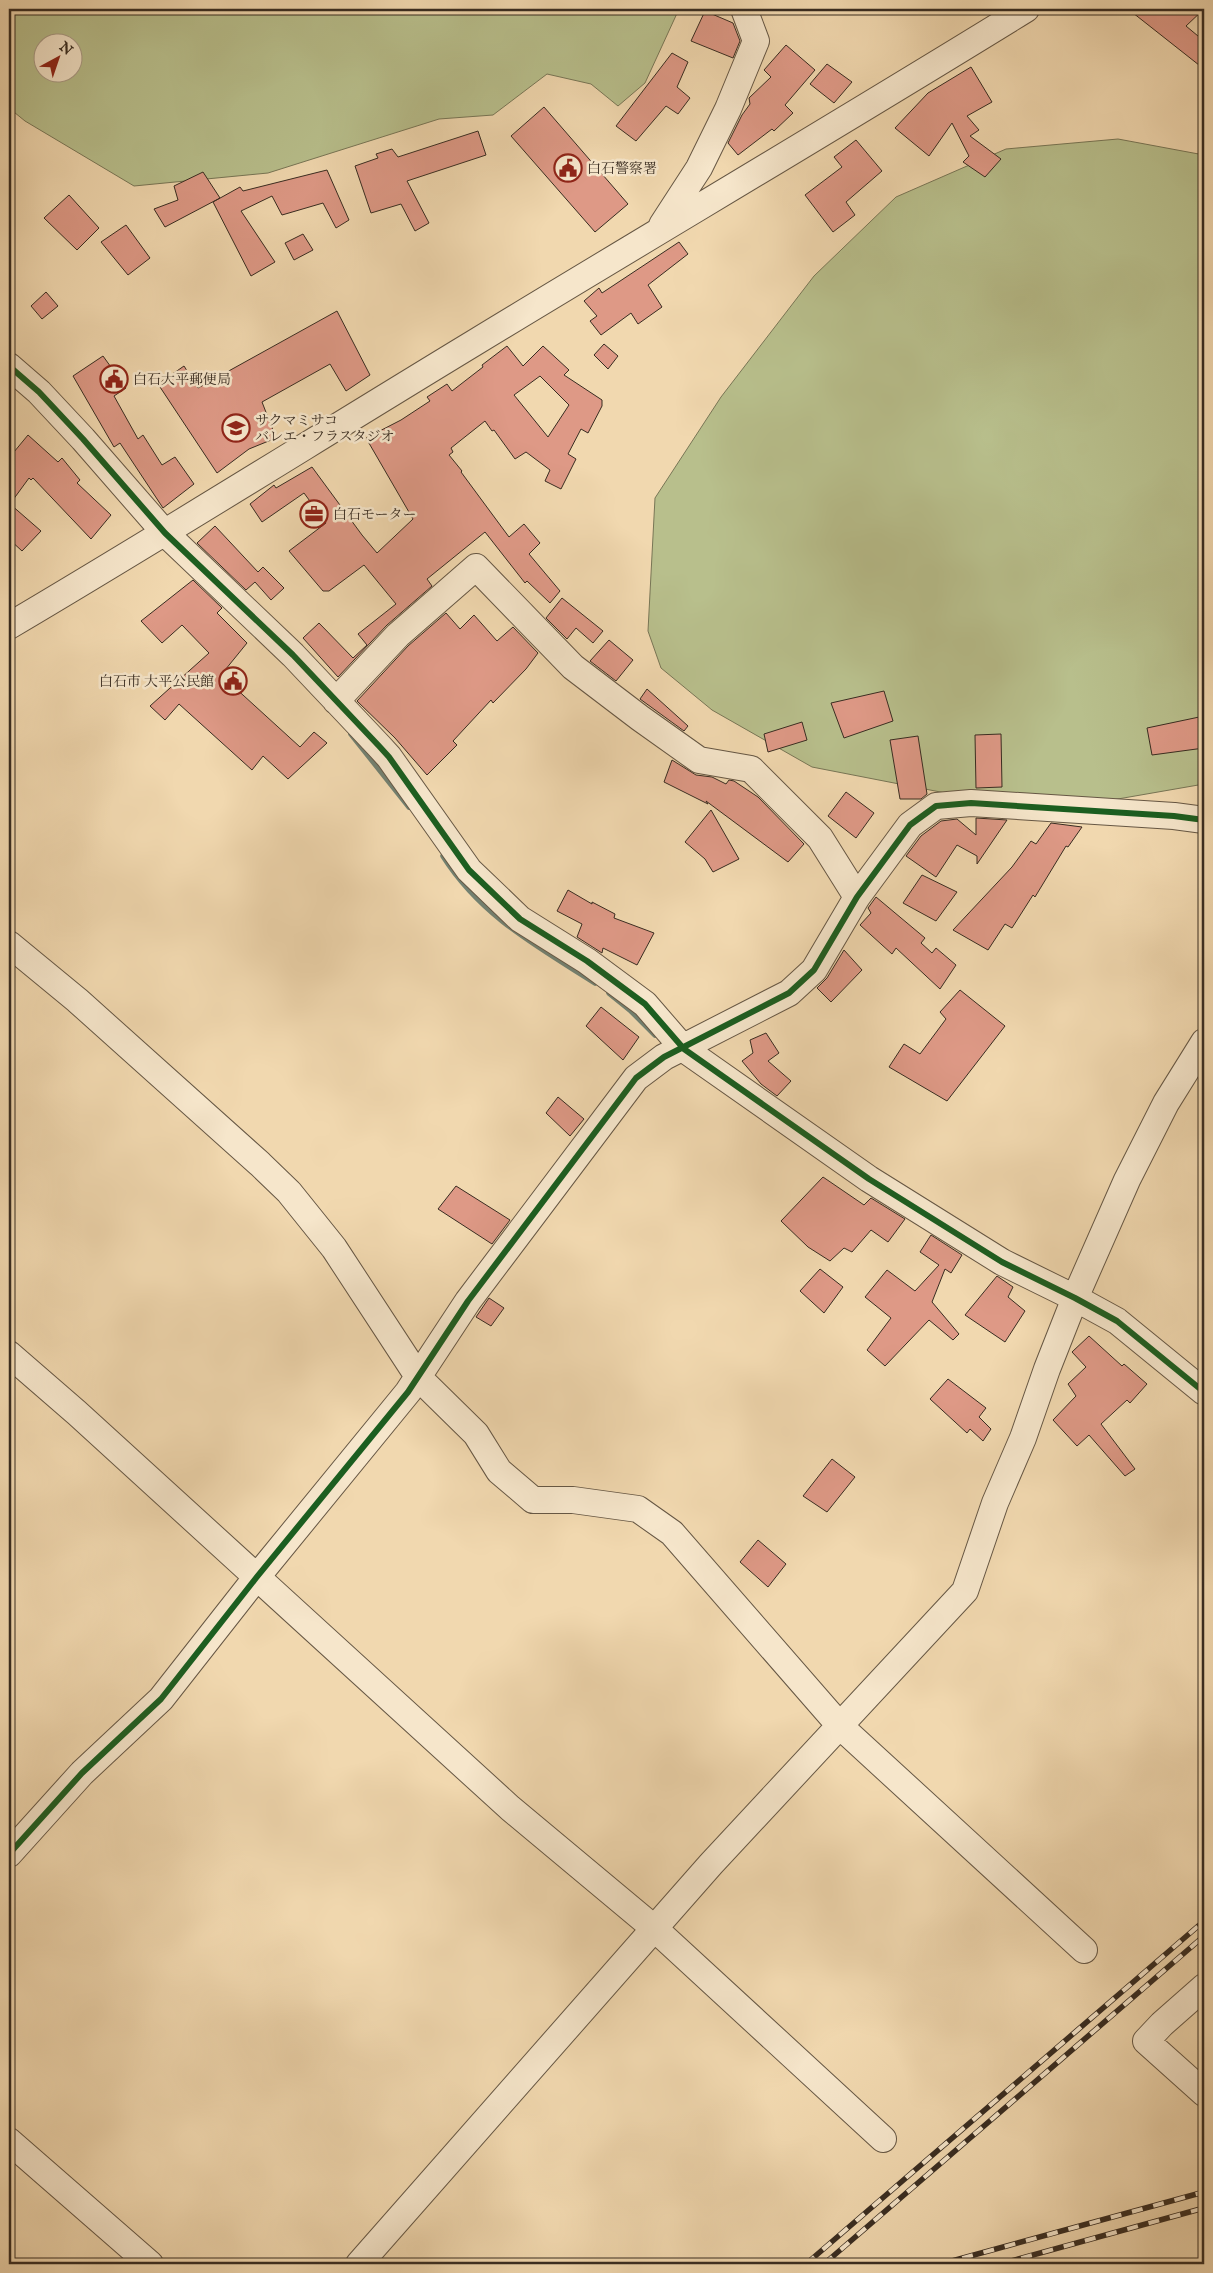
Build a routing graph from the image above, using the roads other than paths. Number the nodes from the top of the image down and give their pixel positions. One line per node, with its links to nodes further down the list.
1 (744, 9): 3 (street)
2 (1026, 9): 3 (street)
3 (659, 231): 5 (street)
4 (9, 366): 5 (street)
5 (165, 533): 6 (street); 7 (street)
6 (9, 626)
7 (336, 701): 9 (street); 12 (street)
8 (1204, 820): 9 (street)
9 (857, 897): 12 (street)
10 (9, 944): 15 (street)
11 (1204, 1042): 13 (street)
12 (684, 1049): 13 (street); 15 (street)
13 (1075, 1298): 16 (street); 18 (street)
14 (9, 1354): 17 (street)
15 (419, 1378): 17 (street); 18 (street)
16 (1204, 1392)
17 (256, 1578): 19 (street); 20 (street)
18 (841, 1727): 20 (street); 21 (street)
19 (9, 1854)
20 (654, 1929): 24 (street); 27 (street)
21 (1084, 1950)
22 (1204, 1987): 23 (street)
23 (1204, 2093)
24 (883, 2140)
25 (9, 2141): 26 (street)
26 (150, 2264)
27 (359, 2264)

